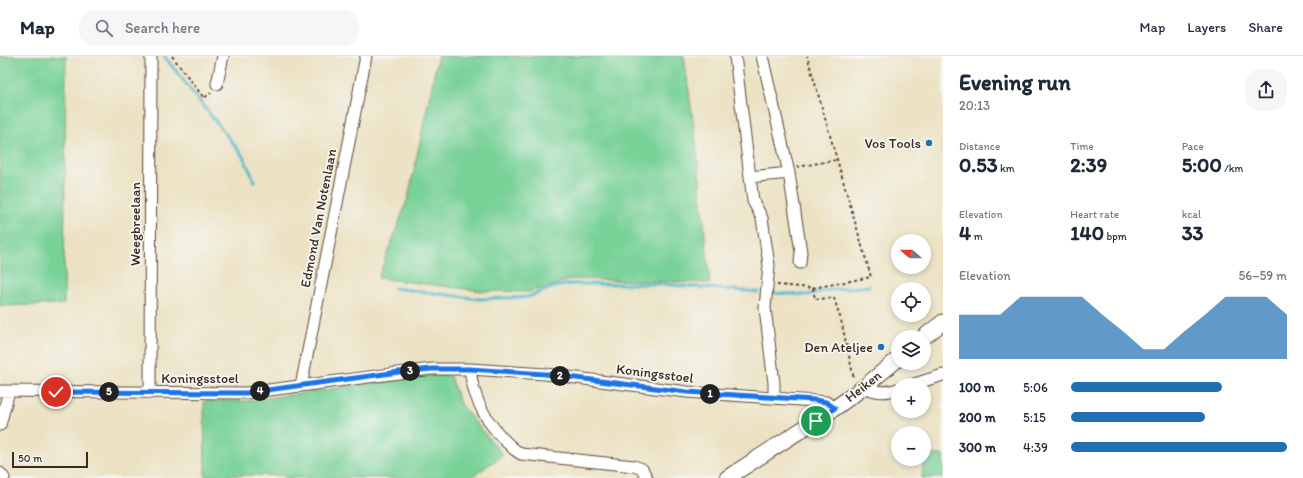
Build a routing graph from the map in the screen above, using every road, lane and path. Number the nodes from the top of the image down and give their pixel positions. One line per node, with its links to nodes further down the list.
1 (151, 56): 25 (street, Weegbreelaan)
2 (172, 56): 8 (path)
3 (223, 56): 8 (street)
4 (366, 56): 21 (street, Edmond Van Notenlaan)
5 (735, 56): 11 (street)
6 (762, 56): 10 (street)
7 (807, 56): 9 (path)
8 (217, 84)
9 (836, 160): 10 (path); 14 (path)
10 (789, 171): 11 (street); 12 (street)
11 (750, 177): 13 (street)
12 (800, 263)
13 (768, 284): 14 (path); 26 (street)
14 (813, 288): 22 (path)
15 (943, 322): 16 (main road)
16 (931, 332)
17 (891, 365): 22 (main road, Heiken)
18 (470, 369): 21 (street, Koningsstoel); 26 (street, Koningsstoel); 31 (street)
19 (943, 375): 20 (street)
20 (931, 379)
21 (301, 386): 25 (street, Koningsstoel)
22 (861, 390): 24 (street); 27 (main road, Heiken)
23 (4, 391): 25 (street, Koningsstoel); 28 (street)
24 (891, 391)
25 (150, 393)
26 (774, 398): 27 (street, Koningsstoel)
27 (835, 408): 32 (main road, Heiken)
28 (0, 424)
29 (0, 473): 30 (street)
30 (4, 478)
31 (647, 478)
32 (727, 478)

